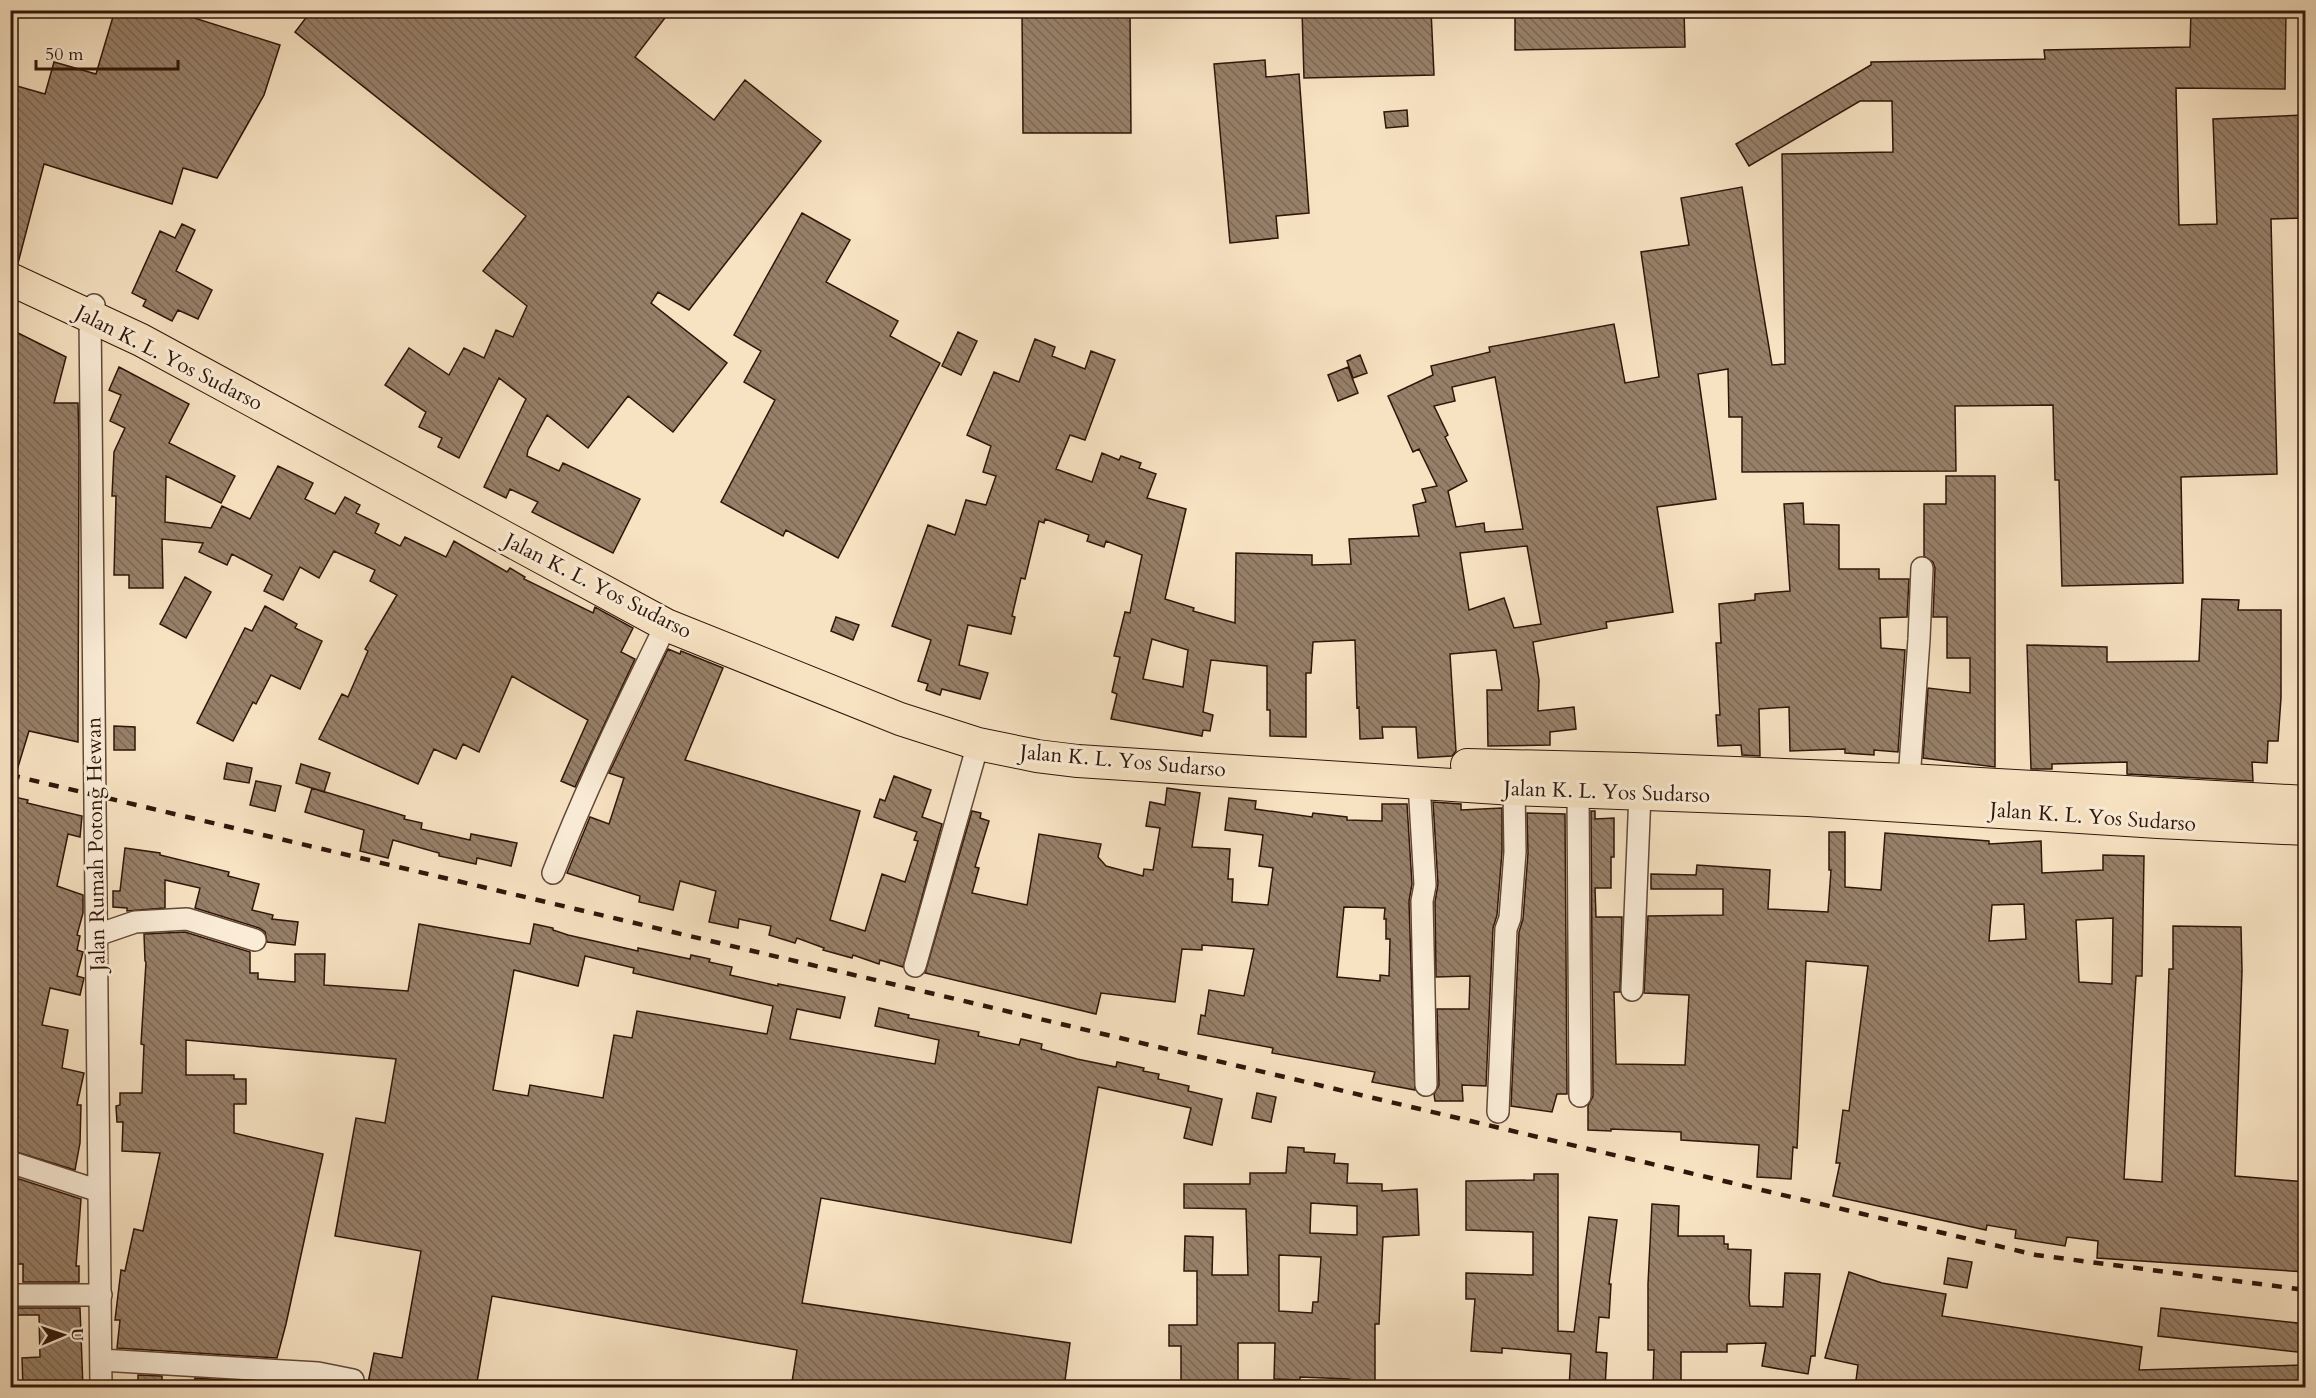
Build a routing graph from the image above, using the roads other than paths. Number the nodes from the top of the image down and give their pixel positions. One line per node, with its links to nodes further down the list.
1 (10, 261): 3 (highway, Jalan K. L. Yos Sudarso)
2 (10, 279): 3 (highway, Jalan K. L. Yos Sudarso)
3 (93, 309): 5 (highway, Jalan K. L. Yos Sudarso); 7 (highway, Jalan K. L. Yos Sudarso); 15 (street, Jalan Rumah Potong Hewan)
4 (1922, 568): 7 (street)
5 (666, 625): 6 (highway, Jalan K. L. Yos Sudarso); 14 (street)
6 (978, 744): 8 (highway, Jalan K. L. Yos Sudarso); 17 (street)
7 (1909, 780): 12 (highway, Jalan K. L. Yos Sudarso)
8 (1419, 783): 9 (highway, Jalan K. L. Yos Sudarso); 19 (street)
9 (1514, 789): 10 (highway, Jalan K. L. Yos Sudarso); 21 (street)
10 (1578, 791): 11 (highway, Jalan K. L. Yos Sudarso); 20 (street)
11 (1640, 793): 13 (highway, Jalan K. L. Yos Sudarso); 18 (street)
12 (2306, 802)
13 (2306, 829)
14 (553, 873)
15 (97, 935): 16 (street); 23 (street, Jalan Rumah Potong Hewan)
16 (255, 940)
17 (915, 966)
18 (1632, 990)
19 (1426, 1085)
20 (1580, 1096)
21 (1498, 1112)
22 (10, 1162): 23 (street)
23 (99, 1191): 25 (street, Jalan Rumah Potong Hewan)
24 (10, 1295): 25 (street)
25 (100, 1295): 26 (street, Jalan Rumah Potong Hewan)
26 (101, 1360): 27 (street); 28 (street, Jalan Rumah Potong Hewan)
27 (353, 1380)
28 (101, 1388)

